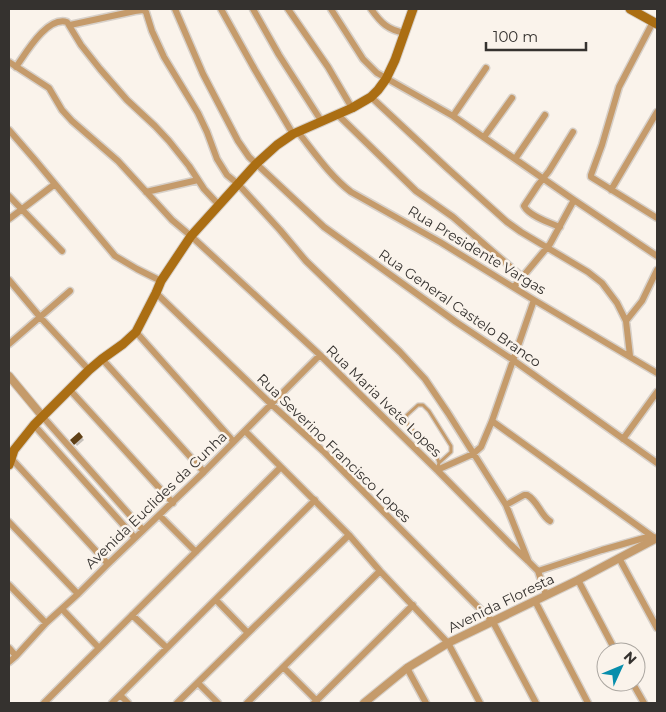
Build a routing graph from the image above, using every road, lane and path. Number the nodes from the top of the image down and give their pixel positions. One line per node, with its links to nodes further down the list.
1 (175, 9): 31 (street, Rua General Castelo Branco)
2 (222, 9): 28 (street, Rua Presidente Vargas)
3 (253, 9): 25 (street)
4 (288, 9): 20 (street)
5 (331, 9): 17 (street)
6 (371, 9): 13 (street)
7 (413, 9): 13 (main road)
8 (630, 9): 11 (main road)
9 (143, 10): 10 (street); 35 (street)
10 (116, 12): 12 (street)
11 (655, 23): 36 (street)
12 (70, 25): 15 (street); 33 (street)
13 (405, 33): 17 (main road)
14 (9, 62): 15 (street, Rua Maria Ivete Lopes)
15 (16, 67): 37 (street, Rua Maria Ivete Lopes)
16 (486, 68): 24 (street)
17 (386, 79): 18 (main road); 24 (street)
18 (371, 97): 20 (main road); 47 (street)
19 (512, 98): 29 (street)
20 (352, 108): 22 (main road)
21 (657, 112): 36 (street)
22 (338, 115): 25 (main road); 51 (street)
23 (545, 115): 30 (street)
24 (453, 116): 29 (street)
25 (322, 122): 28 (main road)
26 (9, 130): 34 (street)
27 (573, 132): 32 (street)
28 (296, 133): 31 (main road); 54 (street, Rua Presidente Vargas)
29 (484, 137): 30 (street)
30 (515, 159): 32 (street)
31 (256, 164): 35 (main road); 65 (street, Rua General Castelo Branco)
32 (543, 178): 39 (street); 45 (street)
33 (198, 180): 37 (street); 40 (street)
34 (55, 184): 42 (street); 53 (street)
35 (238, 184): 40 (main road); 78 (street)
36 (611, 190): 43 (street)
37 (146, 192): 46 (street, Rua Maria Ivete Lopes)
38 (9, 196): 42 (street)
39 (574, 200): 45 (street); 49 (street)
40 (219, 205): 46 (main road)
41 (657, 208): 43 (street)
42 (22, 209): 44 (street); 48 (street)
43 (655, 217)
44 (9, 220)
45 (560, 227): 47 (street)
46 (191, 236): 53 (main road); 62 (street, Rua Maria Ivete Lopes)
47 (547, 248): 51 (street); 59 (street)
48 (62, 252)
49 (657, 256)
50 (657, 270): 59 (street)
51 (522, 278): 54 (street)
52 (9, 280): 58 (street)
53 (161, 281): 56 (main road)
54 (514, 287): 57 (street, Rua Presidente Vargas)
55 (70, 291): 58 (street)
56 (156, 293): 60 (main road); 71 (street, Rua Severino Francisco Lopes)
57 (534, 300): 63 (street, Rua Presidente Vargas); 65 (street)
58 (40, 317): 61 (street); 66 (street)
59 (626, 321): 63 (street)
60 (136, 332): 64 (main road); 77 (street)
61 (9, 344)
62 (320, 355): 71 (street, Avenida Euclides da Cunha); 83 (street, Rua Maria Ivete Lopes)
63 (630, 356): 67 (street, Rua Presidente Vargas)
64 (102, 359): 66 (main road); 84 (street)
65 (513, 360): 73 (street); 76 (street, Rua General Castelo Branco)
66 (89, 370): 69 (main road)
67 (657, 373)
68 (9, 376): 72 (street)
69 (69, 389): 72 (main road); 86 (street)
70 (657, 392): 76 (street)
71 (270, 404): 75 (street, Avenida Euclides da Cunha); 110 (street, Rua Severino Francisco Lopes)
72 (43, 417): 74 (main road); 91 (street)
73 (492, 421): 78 (street); 94 (street)
74 (34, 426): 79 (main road); 93 (street)
75 (245, 431): 77 (street, Avenida Euclides da Cunha); 82 (street)
76 (623, 439): 81 (street, Rua General Castelo Branco)
77 (233, 441): 84 (street, Avenida Euclides da Cunha)
78 (473, 454): 83 (street); 87 (street)
79 (9, 460): 98 (street)
80 (439, 463): 80 (lane); 83 (lane)
81 (657, 463)
82 (281, 467): 85 (street); 95 (street)
83 (437, 470): 97 (street, Rua Maria Ivete Lopes)
84 (204, 472): 86 (street, Avenida Euclides da Cunha)
85 (315, 500): 92 (street); 105 (street)
86 (173, 503): 88 (street, Avenida Euclides da Cunha)
87 (506, 505): 89 (street); 97 (street)
88 (159, 515): 91 (street, Avenida Euclides da Cunha); 95 (street)
89 (550, 521)
90 (9, 522): 103 (street)
91 (142, 530): 93 (street, Avenida Euclides da Cunha)
92 (349, 535): 99 (street); 113 (street)
93 (135, 538): 98 (street, Avenida Euclides da Cunha)
94 (655, 538): 96 (street, Avenida Floresta); 100 (street)
95 (196, 552): 109 (street)
96 (620, 558): 101 (street, Avenida Floresta); 112 (street)
97 (528, 561): 100 (street, Rua Maria Ivete Lopes)
98 (108, 564): 103 (street, Avenida Euclides da Cunha)
99 (380, 570): 107 (street); 121 (street)
100 (538, 571): 104 (street, Rua Maria Ivete Lopes)
101 (578, 580): 104 (street, Avenida Floresta); 115 (street)
102 (9, 585): 111 (street)
103 (78, 594): 108 (street, Avenida Euclides da Cunha)
104 (546, 595): 106 (street, Avenida Floresta)
105 (216, 600): 113 (street); 118 (street)
106 (535, 601): 110 (street, Avenida Floresta); 137 (street)
107 (413, 606): 114 (street); 126 (street)
108 (62, 609): 111 (street, Avenida Euclides da Cunha); 117 (street)
109 (132, 615): 117 (street); 118 (street)
110 (492, 622): 114 (street, Avenida Floresta); 136 (street, Rua Severino Francisco Lopes)
111 (46, 624): 119 (street, Avenida Euclides da Cunha)
112 (657, 628)
113 (248, 633): 123 (street)
114 (448, 642): 122 (street, Avenida Floresta); 135 (street)
115 (611, 642)
116 (9, 648): 119 (street)
117 (99, 648): 127 (street)
118 (167, 648): 125 (street)
119 (16, 656): 120 (street, Avenida Euclides da Cunha)
120 (9, 662)
121 (284, 667): 126 (street); 132 (street)
122 (407, 668): 133 (street, Avenida Floresta); 134 (street)
123 (198, 683): 130 (street); 131 (street)
124 (638, 692): 138 (street)
125 (120, 695): 128 (street); 129 (street)
126 (315, 702)
127 (44, 703)
128 (112, 703)
129 (128, 703)
130 (177, 703)
131 (218, 703)
132 (247, 703)
133 (366, 703)
134 (426, 703)
135 (480, 703)
136 (536, 703)
137 (588, 703)
138 (644, 703)

